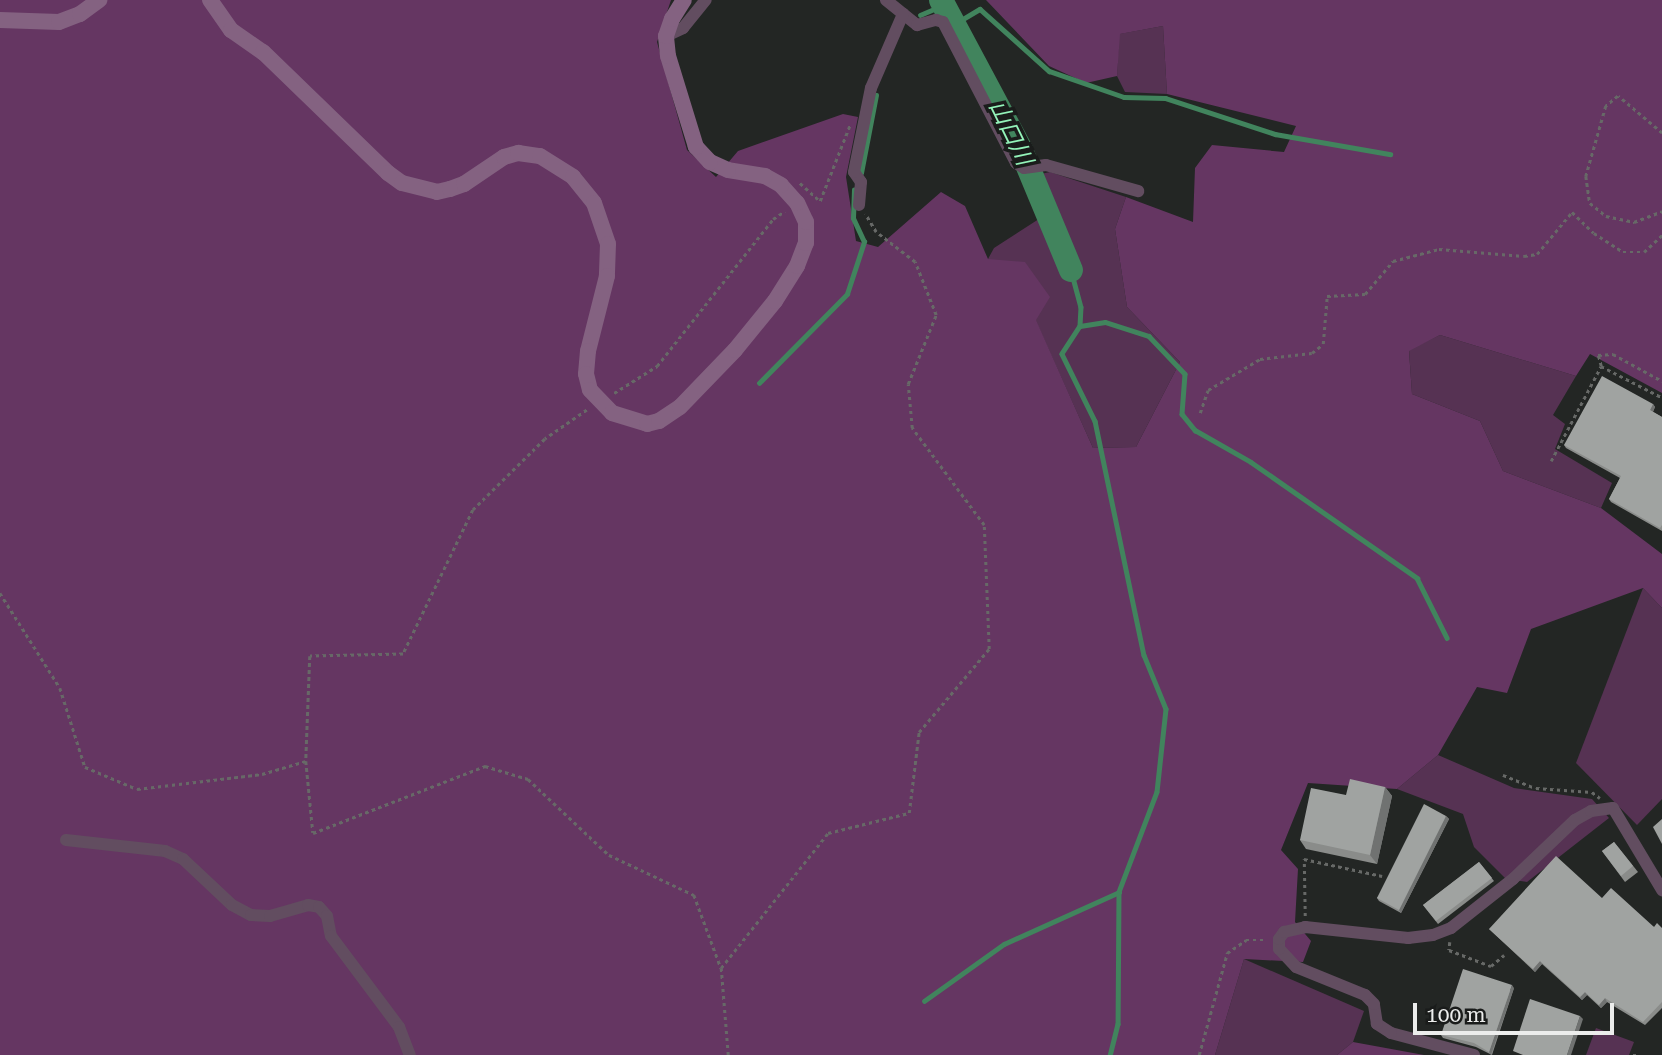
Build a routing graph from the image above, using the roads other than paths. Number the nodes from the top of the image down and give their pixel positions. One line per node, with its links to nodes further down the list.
1 (99, 0): 7 (street)
2 (210, 0): 8 (street)
3 (684, 0): 8 (street)
4 (706, 0): 8 (street)
5 (886, 0): 6 (street)
6 (903, 14): 9 (street); 10 (street)
7 (0, 20)
8 (666, 36)
9 (1138, 191)
10 (859, 205)
11 (66, 840): 13 (street)
12 (1662, 891): 14 (street)
13 (410, 1055)
14 (1474, 1055)

